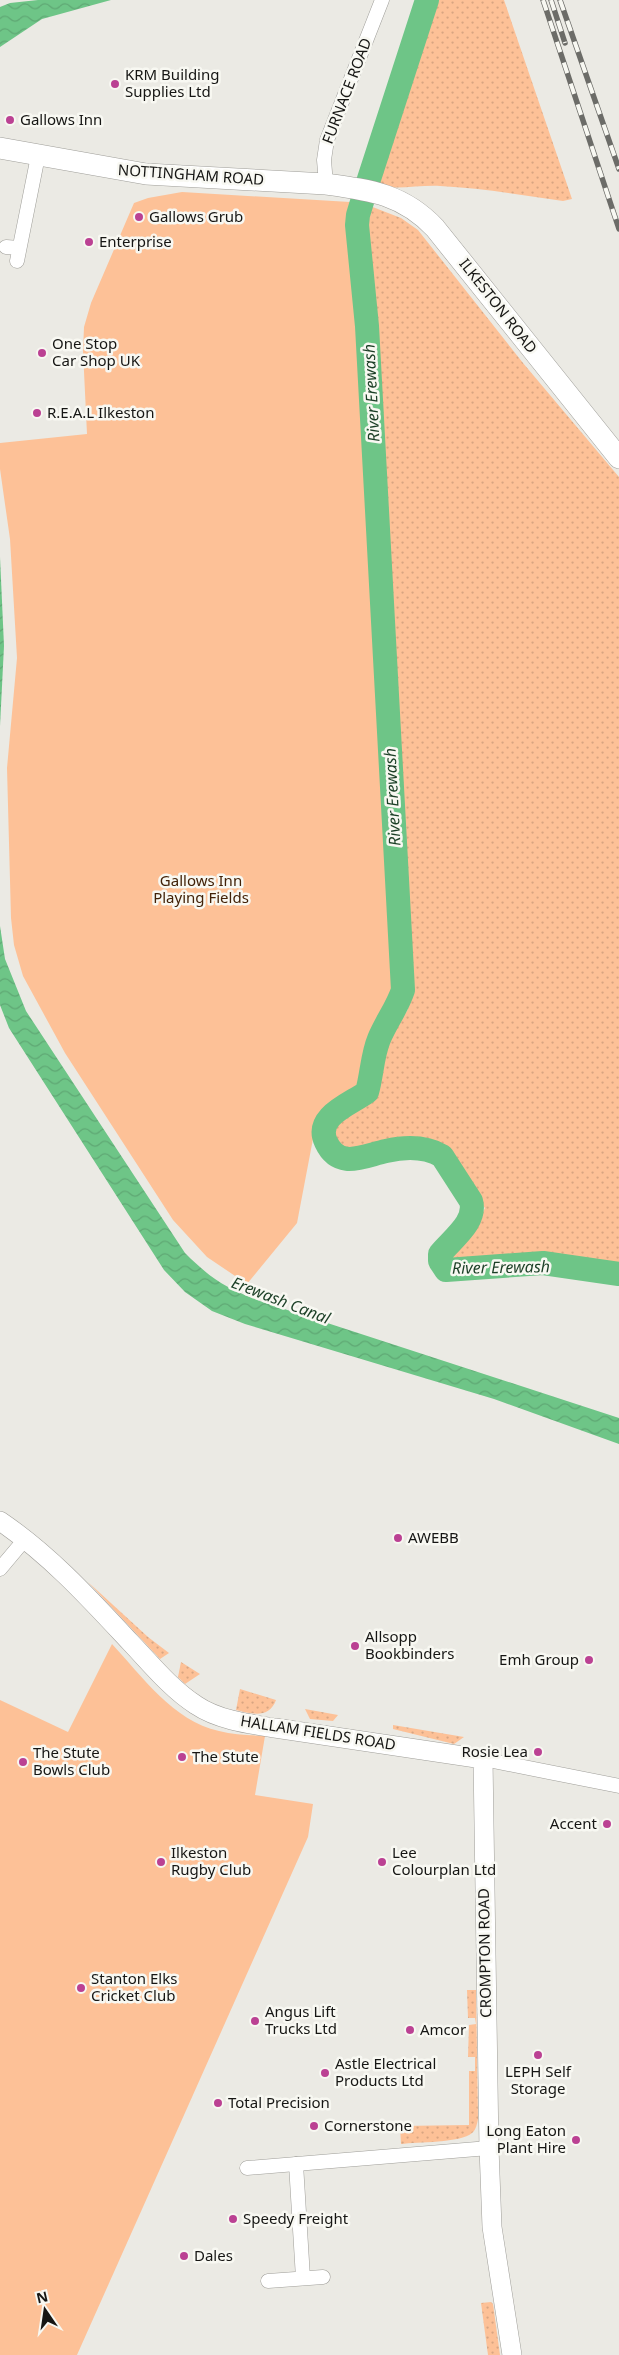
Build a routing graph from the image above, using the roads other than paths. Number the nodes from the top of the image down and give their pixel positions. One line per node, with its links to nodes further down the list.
1 (382, 0): 4 (street, FURNACE ROAD)
2 (0, 148): 3 (main road, NOTTINGHAM ROAD)
3 (38, 156): 4 (main road, NOTTINGHAM ROAD); 6 (street)
4 (326, 184): 5 (main road, NOTTINGHAM ROAD)
5 (353, 188): 7 (main road, ILKESTON ROAD)
6 (14, 252)
7 (619, 458)
8 (0, 1521): 9 (street, HALLAM FIELDS ROAD)
9 (26, 1538): 10 (street); 11 (street, HALLAM FIELDS ROAD)
10 (0, 1569)
11 (483, 1759): 12 (street, HALLAM FIELDS ROAD); 13 (street, CROMPTON ROAD)
12 (619, 1786)
13 (489, 2148): 14 (street); 19 (street, CROMPTON ROAD)
14 (296, 2164): 15 (street); 17 (street)
15 (247, 2168)
16 (323, 2277): 17 (street)
17 (303, 2278): 18 (street)
18 (268, 2281)
19 (512, 2355)

